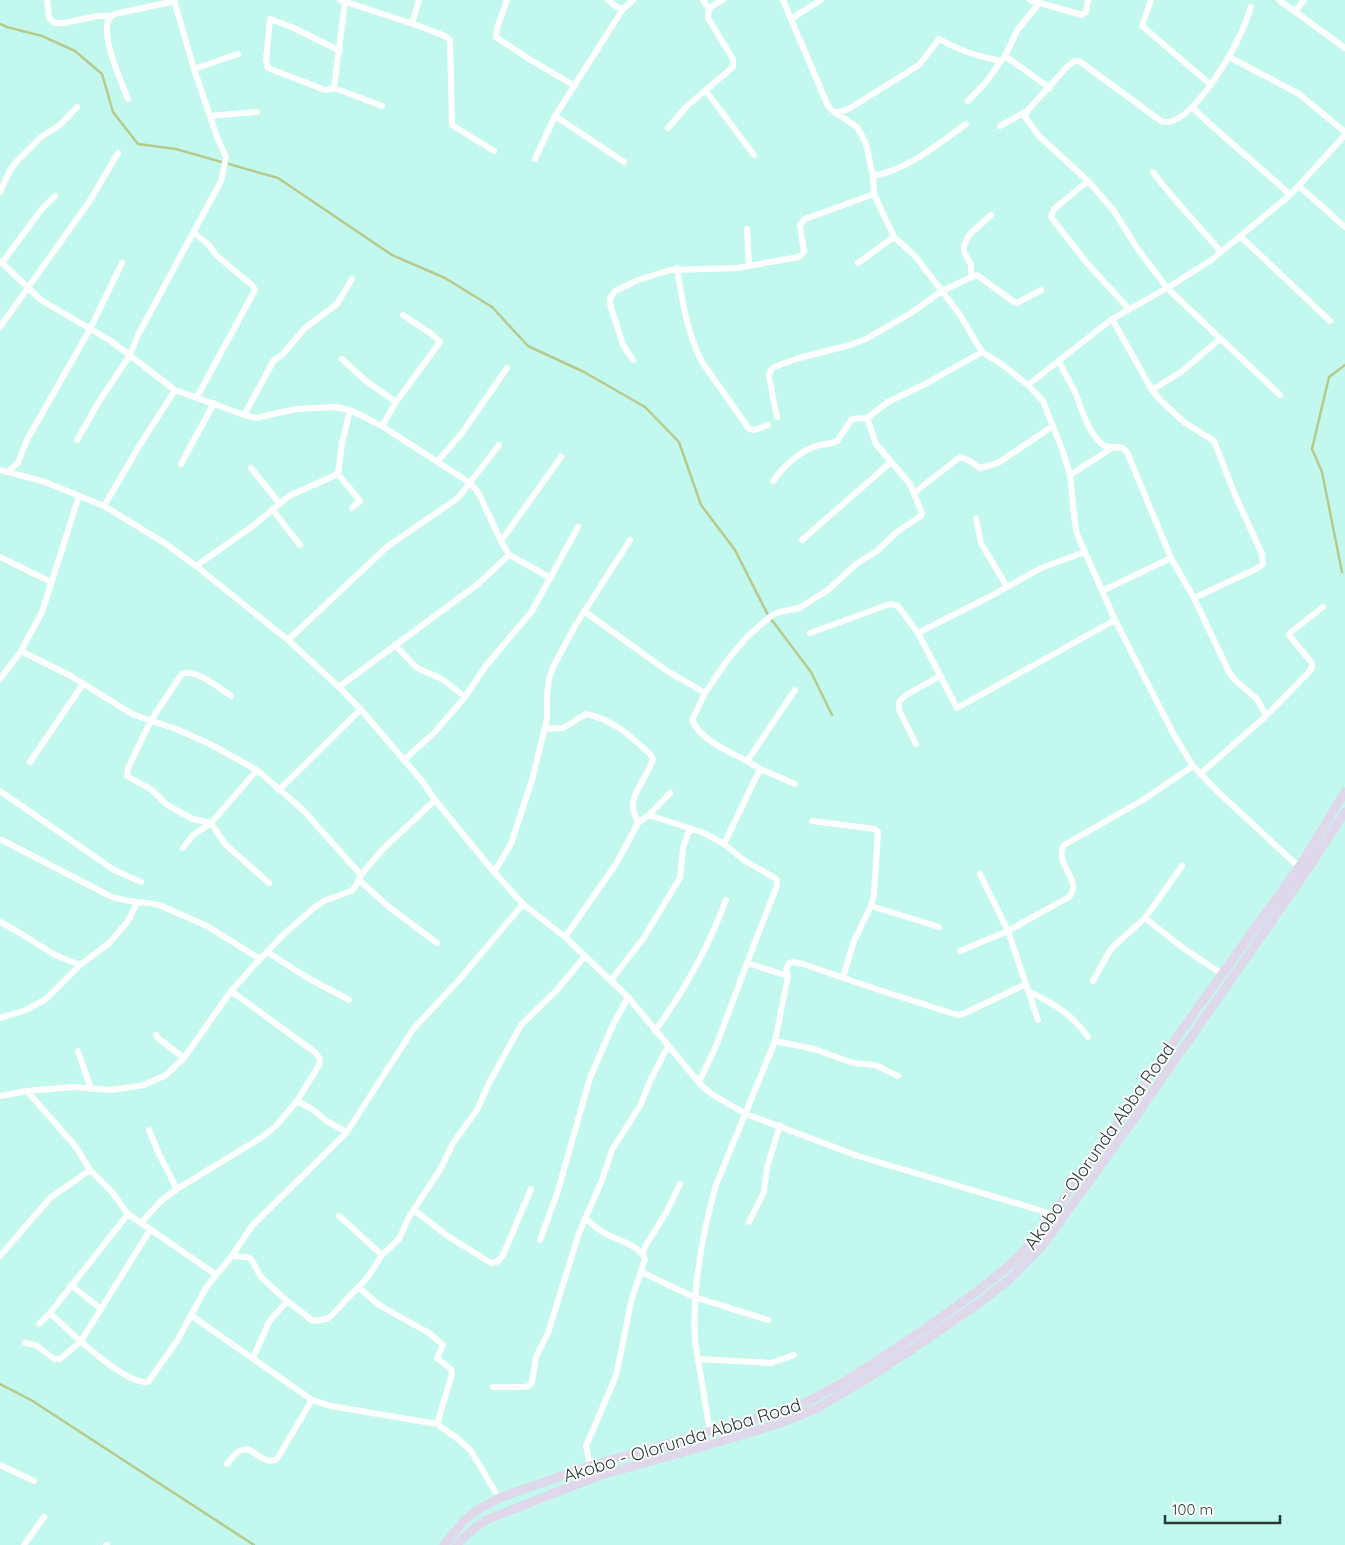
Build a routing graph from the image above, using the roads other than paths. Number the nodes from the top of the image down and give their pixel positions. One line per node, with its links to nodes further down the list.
1 (47, 0): 22 (street)
2 (419, 0): 24 (street)
3 (507, 0): 32 (street)
4 (608, 0): 20 (street)
5 (633, 0): 20 (street)
6 (723, 0): 18 (street)
7 (783, 0): 23 (street)
8 (821, 0): 23 (street)
9 (1030, 0): 17 (street)
10 (1088, 0): 17 (street)
11 (1151, 0): 31 (street)
12 (1279, 0): 21 (street)
13 (1304, 0): 21 (street)
14 (174, 1): 22 (street); 30 (street)
15 (342, 1): 24 (street); 26 (street)
16 (704, 1): 18 (street)
17 (1040, 2): 29 (street)
18 (710, 7): 35 (street)
19 (1251, 7): 28 (street)
20 (623, 9): 32 (street)
21 (1295, 12): 25 (street)
22 (110, 16): 36 (street)
23 (791, 19): 43 (street)
24 (412, 23): 50 (street)
25 (1345, 48)
26 (340, 51): 33 (street); 33 (street)
27 (238, 54): 30 (street)
28 (1229, 57): 31 (street); 49 (street)
29 (1003, 59): 34 (street); 37 (street); 43 (street)
30 (194, 70): 44 (street)
31 (1210, 84): 40 (street)
32 (575, 86): 45 (street)
33 (334, 88): 38 (street)
34 (1050, 88): 40 (street); 41 (street)
35 (706, 91): 48 (street); 52 (street)
36 (128, 99)
37 (968, 101)
38 (382, 106)
39 (77, 107): 59 (street)
40 (1193, 108): 61 (street)
41 (1027, 111): 47 (street); 57 (street)
42 (257, 112): 44 (street)
43 (835, 113): 56 (street)
44 (210, 116): 66 (street)
45 (555, 116): 53 (street); 54 (street)
46 (966, 124): 56 (street)
47 (1000, 126)
48 (668, 128)
49 (1345, 134): 58 (street)
50 (494, 150)
51 (118, 153): 78 (street)
52 (754, 155)
53 (535, 158)
54 (624, 162)
55 (1153, 172): 69 (street)
56 (873, 176): 60 (street)
57 (1088, 181): 77 (street); 81 (street)
58 (1299, 186): 61 (street); 64 (street)
59 (0, 192)
60 (874, 194): 68 (street); 73 (street)
61 (1290, 195): 67 (street)
62 (55, 196): 70 (street)
63 (991, 215): 75 (street)
64 (1345, 227)
65 (747, 229): 73 (street)
66 (194, 233): 89 (street); 98 (street)
67 (1240, 236): 69 (street); 84 (street)
68 (894, 237): 72 (street); 79 (street)
69 (1220, 251): 77 (street)
70 (1, 262): 78 (street)
71 (122, 263): 86 (street)
72 (858, 264)
73 (749, 266): 74 (street)
74 (678, 268): 91 (street); 105 (street)
75 (972, 277): 79 (street); 80 (street)
76 (352, 279): 102 (street)
77 (1167, 288): 81 (street); 87 (street)
78 (29, 289): 85 (street); 86 (street)
79 (942, 290): 88 (street); 103 (street)
80 (1041, 290)
81 (1129, 309): 83 (street)
82 (403, 315): 99 (street)
83 (1112, 318): 92 (street); 96 (street)
84 (1330, 321)
85 (0, 327)
86 (90, 330): 89 (street); 117 (street)
87 (1220, 339): 96 (street); 97 (street)
88 (982, 352): 94 (street); 104 (street)
89 (130, 355): 95 (street); 108 (street)
90 (342, 358): 99 (street)
91 (633, 360)
92 (1059, 361): 94 (street); 110 (street)
93 (508, 368): 112 (street)
94 (1028, 385): 107 (street)
95 (175, 390): 98 (street); 125 (street)
96 (1152, 390): 143 (street)
97 (1280, 395)
98 (197, 397): 100 (street)
99 (396, 402): 106 (street)
100 (214, 403): 102 (street); 114 (street)
101 (350, 410): 102 (street); 106 (street); 118 (street)
102 (244, 415)
103 (777, 417)
104 (867, 418): 113 (street); 120 (street)
105 (768, 425)
106 (382, 426): 112 (street)
107 (1052, 426): 119 (street); 122 (street)
108 (77, 440)
109 (499, 445): 121 (street)
110 (1112, 448): 119 (street); 137 (street)
111 (561, 457): 132 (street)
112 (438, 462): 121 (street)
113 (892, 462): 122 (street); 131 (street)
114 (181, 464)
115 (251, 468): 124 (street)
116 (0, 470): 117 (street)
117 (7, 472): 123 (street)
118 (338, 474): 124 (street); 126 (street)
119 (1070, 475): 134 (street)
120 (773, 481)
121 (470, 483): 132 (street); 149 (street)
122 (914, 493): 157 (street)
123 (78, 496): 125 (street); 140 (street)
124 (280, 504): 127 (street)
125 (104, 506): 138 (street)
126 (352, 508)
127 (272, 510): 133 (street); 138 (street)
128 (976, 518): 141 (street)
129 (578, 527): 139 (street)
130 (630, 540): 145 (street)
131 (802, 540)
132 (500, 541): 135 (street)
133 (300, 545)
134 (1085, 552): 141 (street); 142 (street)
135 (509, 556): 139 (street); 150 (street)
136 (0, 557): 140 (street)
137 (1171, 558): 142 (street); 143 (street)
138 (196, 566): 149 (street)
139 (550, 578): 159 (street)
140 (51, 582): 151 (street)
141 (1007, 587): 147 (street)
142 (1102, 591): 146 (street)
143 (1194, 598): 161 (street)
144 (1323, 607): 161 (street)
145 (584, 612): 157 (street); 163 (street)
146 (1115, 620): 152 (street); 168 (street)
147 (918, 632): 148 (street); 152 (street)
148 (810, 633)
149 (288, 640): 155 (street)
150 (395, 645): 155 (street); 159 (street)
151 (21, 651): 153 (street); 154 (street)
152 (940, 676): 164 (street)
153 (0, 679)
154 (83, 684): 162 (street); 167 (street)
155 (339, 687): 160 (street)
156 (795, 690): 166 (street)
157 (705, 693): 166 (street)
158 (231, 696): 162 (street)
159 (465, 697): 165 (street)
160 (361, 709): 165 (street); 173 (street)
161 (1266, 716): 171 (street)
162 (151, 720): 170 (street); 182 (street)
163 (544, 729): 181 (street); 189 (street)
164 (916, 744)
165 (404, 760): 177 (street)
166 (748, 760): 169 (street)
167 (30, 762)
168 (1194, 766): 171 (street); 201 (street)
169 (760, 769): 172 (street); 185 (street)
170 (258, 770): 173 (street); 182 (street)
171 (1200, 774): 188 (street)
172 (795, 784)
173 (279, 790): 191 (street)
174 (0, 791): 192 (street)
175 (1345, 792): 188 (main road, Akobo - Olorunda Abba Road)
176 (670, 793): 179 (street)
177 (435, 800): 189 (street); 191 (street)
178 (1345, 812): 273 (main road, Akobo - Olorunda Abba Road)
179 (649, 815): 181 (street); 183 (street)
180 (812, 821): 197 (street)
181 (638, 823): 202 (street)
182 (211, 824): 186 (street); 193 (street)
183 (690, 828): 185 (street); 213 (street)
184 (0, 839): 195 (street)
185 (724, 844): 208 (street)
186 (183, 848)
187 (1182, 866): 198 (street)
188 (1299, 867): 210 (main road, Akobo - Olorunda Abba Road)
189 (494, 872): 196 (street)
190 (980, 874): 201 (street)
191 (360, 878): 203 (street); 205 (street)
192 (141, 882)
193 (269, 883)
194 (726, 900): 222 (street)
195 (137, 903): 207 (street); 209 (street)
196 (524, 904): 202 (street); 238 (street)
197 (871, 906): 200 (street); 212 (street)
198 (1145, 918): 210 (street); 214 (street)
199 (0, 922): 209 (street)
200 (939, 927)
201 (1008, 931): 204 (street); 215 (street)
202 (565, 937): 206 (street)
203 (437, 943)
204 (960, 951)
205 (267, 952): 207 (street); 219 (street)
206 (585, 956): 213 (street); 243 (street)
207 (260, 959): 217 (street)
208 (747, 963): 211 (street); 230 (street)
209 (80, 965): 220 (street)
210 (1222, 974): 245 (main road, Akobo - Olorunda Abba Road)
211 (788, 976): 212 (street); 225 (street)
212 (843, 977): 215 (street)
213 (611, 980): 218 (street)
214 (1093, 981)
215 (1026, 984): 216 (street)
216 (1028, 991): 221 (street); 224 (street)
217 (231, 992): 228 (street); 234 (street)
218 (628, 997): 222 (street); 251 (street)
219 (349, 1000)
220 (0, 1018)
221 (1038, 1020)
222 (655, 1031): 226 (street)
223 (156, 1035): 228 (street)
224 (1088, 1037)
225 (775, 1041): 229 (street); 235 (street)
226 (668, 1046): 230 (street); 247 (street)
227 (78, 1051): 231 (street)
228 (184, 1058): 231 (street)
229 (898, 1076)
230 (699, 1082): 235 (street)
231 (91, 1089): 232 (street)
232 (27, 1091): 233 (street); 239 (street)
233 (0, 1096)
234 (297, 1100): 238 (street); 241 (street)
235 (746, 1114): 236 (street); 260 (street)
236 (780, 1125): 245 (street); 248 (street)
237 (149, 1130): 241 (street)
238 (347, 1132): 255 (street)
239 (90, 1170): 244 (street); 254 (street)
240 (680, 1184): 252 (street)
241 (177, 1189): 249 (street)
242 (531, 1189): 243 (street)
243 (414, 1210): 253 (street)
244 (128, 1214): 249 (street); 258 (street)
245 (1052, 1214): 272 (main road, Akobo - Olorunda Abba Road)
246 (339, 1216): 253 (street)
247 (585, 1218): 252 (street); 274 (street)
248 (749, 1222)
249 (141, 1223): 250 (street)
250 (150, 1230): 257 (street); 262 (street)
251 (540, 1240)
252 (643, 1253): 256 (street)
253 (382, 1255): 259 (street)
254 (0, 1256)
255 (232, 1256): 257 (street); 261 (street)
256 (641, 1272): 260 (street); 280 (street)
257 (215, 1274): 264 (street)
258 (72, 1285): 262 (street); 263 (street)
259 (358, 1287): 261 (street); 276 (street)
260 (694, 1297): 265 (street); 271 (street)
261 (287, 1301): 270 (street)
262 (101, 1309): 267 (street)
263 (50, 1313): 266 (street); 267 (street)
264 (192, 1316): 267 (street); 270 (street)
265 (768, 1320)
266 (39, 1324)
267 (80, 1341): 268 (street)
268 (25, 1343)
269 (794, 1355): 271 (street)
270 (253, 1358): 275 (street)
271 (698, 1359): 277 (street)
272 (864, 1370): 273 (main road); 277 (main road, Akobo - Olorunda Abba Road)
273 (868, 1378): 286 (main road, Akobo - Olorunda Abba Road)
274 (493, 1387)
275 (312, 1400): 276 (street); 278 (street)
276 (437, 1424): 282 (street)
277 (710, 1432): 280 (main road, Akobo - Olorunda Abba Road)
278 (227, 1464)
279 (0, 1465): 281 (street)
280 (590, 1466): 282 (main road, Akobo - Olorunda Abba Road)
281 (34, 1481)
282 (499, 1498): 285 (main road, Akobo - Olorunda Abba Road)
283 (44, 1517): 284 (street)
284 (24, 1545)
285 (444, 1545)
286 (456, 1545)

